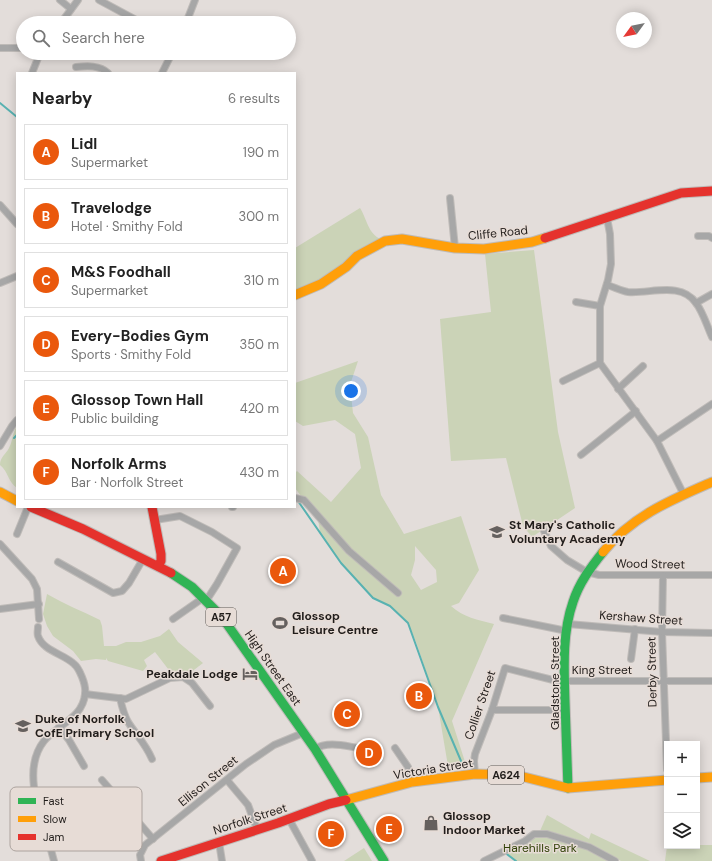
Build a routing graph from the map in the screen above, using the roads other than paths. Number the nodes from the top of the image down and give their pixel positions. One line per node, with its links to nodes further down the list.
1 (60, 0): 5 (street)
2 (78, 0): 5 (street)
3 (99, 0): 7 (street)
4 (195, 0): 8 (street)
5 (71, 9): 6 (street)
6 (66, 16)
7 (129, 16)
8 (189, 16)
9 (0, 48): 10 (street)
10 (16, 48)
11 (37, 60): 14 (street)
12 (168, 60): 16 (street)
13 (76, 67): 15 (street)
14 (32, 72)
15 (106, 72)
16 (162, 72)
17 (712, 191): 20 (main road, Cliffe Road)
18 (450, 198): 24 (street)
19 (0, 205): 21 (street)
20 (607, 218): 24 (main road, Cliffe Road); 27 (street)
21 (16, 223)
22 (698, 236): 23 (street)
23 (712, 238)
24 (455, 248): 29 (main road, Cliffe Road)
25 (16, 276): 26 (street)
26 (0, 283)
27 (607, 285): 31 (street); 32 (street)
28 (712, 294): 31 (street)
29 (296, 295)
30 (576, 302): 32 (street)
31 (696, 303): 33 (street)
32 (600, 306): 34 (street)
33 (712, 337)
34 (600, 364): 36 (street); 37 (street)
35 (643, 366): 37 (street)
36 (563, 381)
37 (618, 389): 39 (street)
38 (712, 404): 41 (street)
39 (636, 411): 41 (street); 43 (street)
40 (16, 421): 42 (street)
41 (657, 441): 46 (street)
42 (0, 446)
43 (581, 455)
44 (712, 482): 46 (main road, Gladstone Street)
45 (0, 492): 48 (main road)
46 (684, 495): 59 (main road, Gladstone Street)
47 (296, 498): 62 (street)
48 (16, 500)
49 (28, 508): 54 (street)
50 (33, 508): 56 (main road, High Street East / A57)
51 (152, 508): 52 (main road)
52 (155, 520): 58 (main road); 63 (street)
53 (544, 531): 59 (street, Wood Street)
54 (17, 534)
55 (0, 544): 64 (street)
56 (143, 559): 57 (street); 58 (main road, High Street East / A57)
57 (58, 562)
58 (158, 566): 63 (main road, High Street East / A57)
59 (588, 572): 60 (street, Wood Street); 70 (main road, Gladstone Street)
60 (664, 575): 61 (street, Wood Street); 72 (street, Derby Street)
61 (712, 575)
62 (398, 593)
63 (204, 599): 68 (street); 85 (main road, High Street East / A57)
64 (39, 604): 65 (street); 67 (street)
65 (0, 608)
66 (503, 618): 70 (street, Kershaw Street)
67 (39, 619)
68 (173, 619)
69 (38, 627): 79 (street)
70 (567, 628): 71 (street, Kershaw Street); 78 (main road, Gladstone Street)
71 (635, 629): 72 (street, Kershaw Street); 74 (street)
72 (662, 632): 73 (street, Kershaw Street); 76 (street, Derby Street)
73 (712, 633)
74 (631, 659)
75 (505, 668): 78 (street, King Street); 82 (street, Collier Street)
76 (663, 680): 77 (street, King Street); 78 (street, King Street); 86 (street, Derby Street)
77 (712, 681)
78 (565, 682): 83 (main road, Gladstone Street)
79 (85, 694): 80 (street); 84 (street)
80 (120, 698): 81 (street); 90 (street)
81 (210, 706)
82 (492, 710): 83 (street); 92 (street, Collier Street)
83 (566, 710): 101 (main road, Gladstone Street)
84 (59, 727): 91 (street); 99 (street)
85 (303, 733): 89 (main road, High Street East / A57); 96 (street, Ellison Street)
86 (666, 741)
87 (359, 748): 89 (street)
88 (395, 748): 98 (street)
89 (314, 749): 102 (main road, High Street East / A57)
90 (152, 759)
91 (84, 766)
92 (475, 774): 98 (main road, Victoria Street / A624); 101 (main road, Victoria Street / A624)
93 (712, 777): 94 (main road)
94 (700, 778)
95 (102, 780): 100 (street)
96 (227, 780): 105 (street); 106 (street, Ellison Street)
97 (664, 780): 101 (main road, Victoria Street / A624)
98 (412, 782): 102 (main road, Victoria Street / A624)
99 (35, 787)
100 (108, 787)
101 (568, 788)
102 (346, 800): 103 (main road, Norfolk Street); 114 (main road, A57)
103 (289, 819): 105 (main road, Norfolk Street); 113 (street)
104 (142, 826): 106 (street)
105 (257, 829): 107 (main road, Norfolk Street)
106 (153, 839): 110 (street, Ellison Street)
107 (219, 842): 111 (main road, Norfolk Street); 112 (street)
108 (51, 851): 109 (street)
109 (54, 861)
110 (141, 861)
111 (161, 861)
112 (222, 861)
113 (312, 861)
114 (384, 861)
115 (484, 861): 116 (street)
116 (615, 861)

